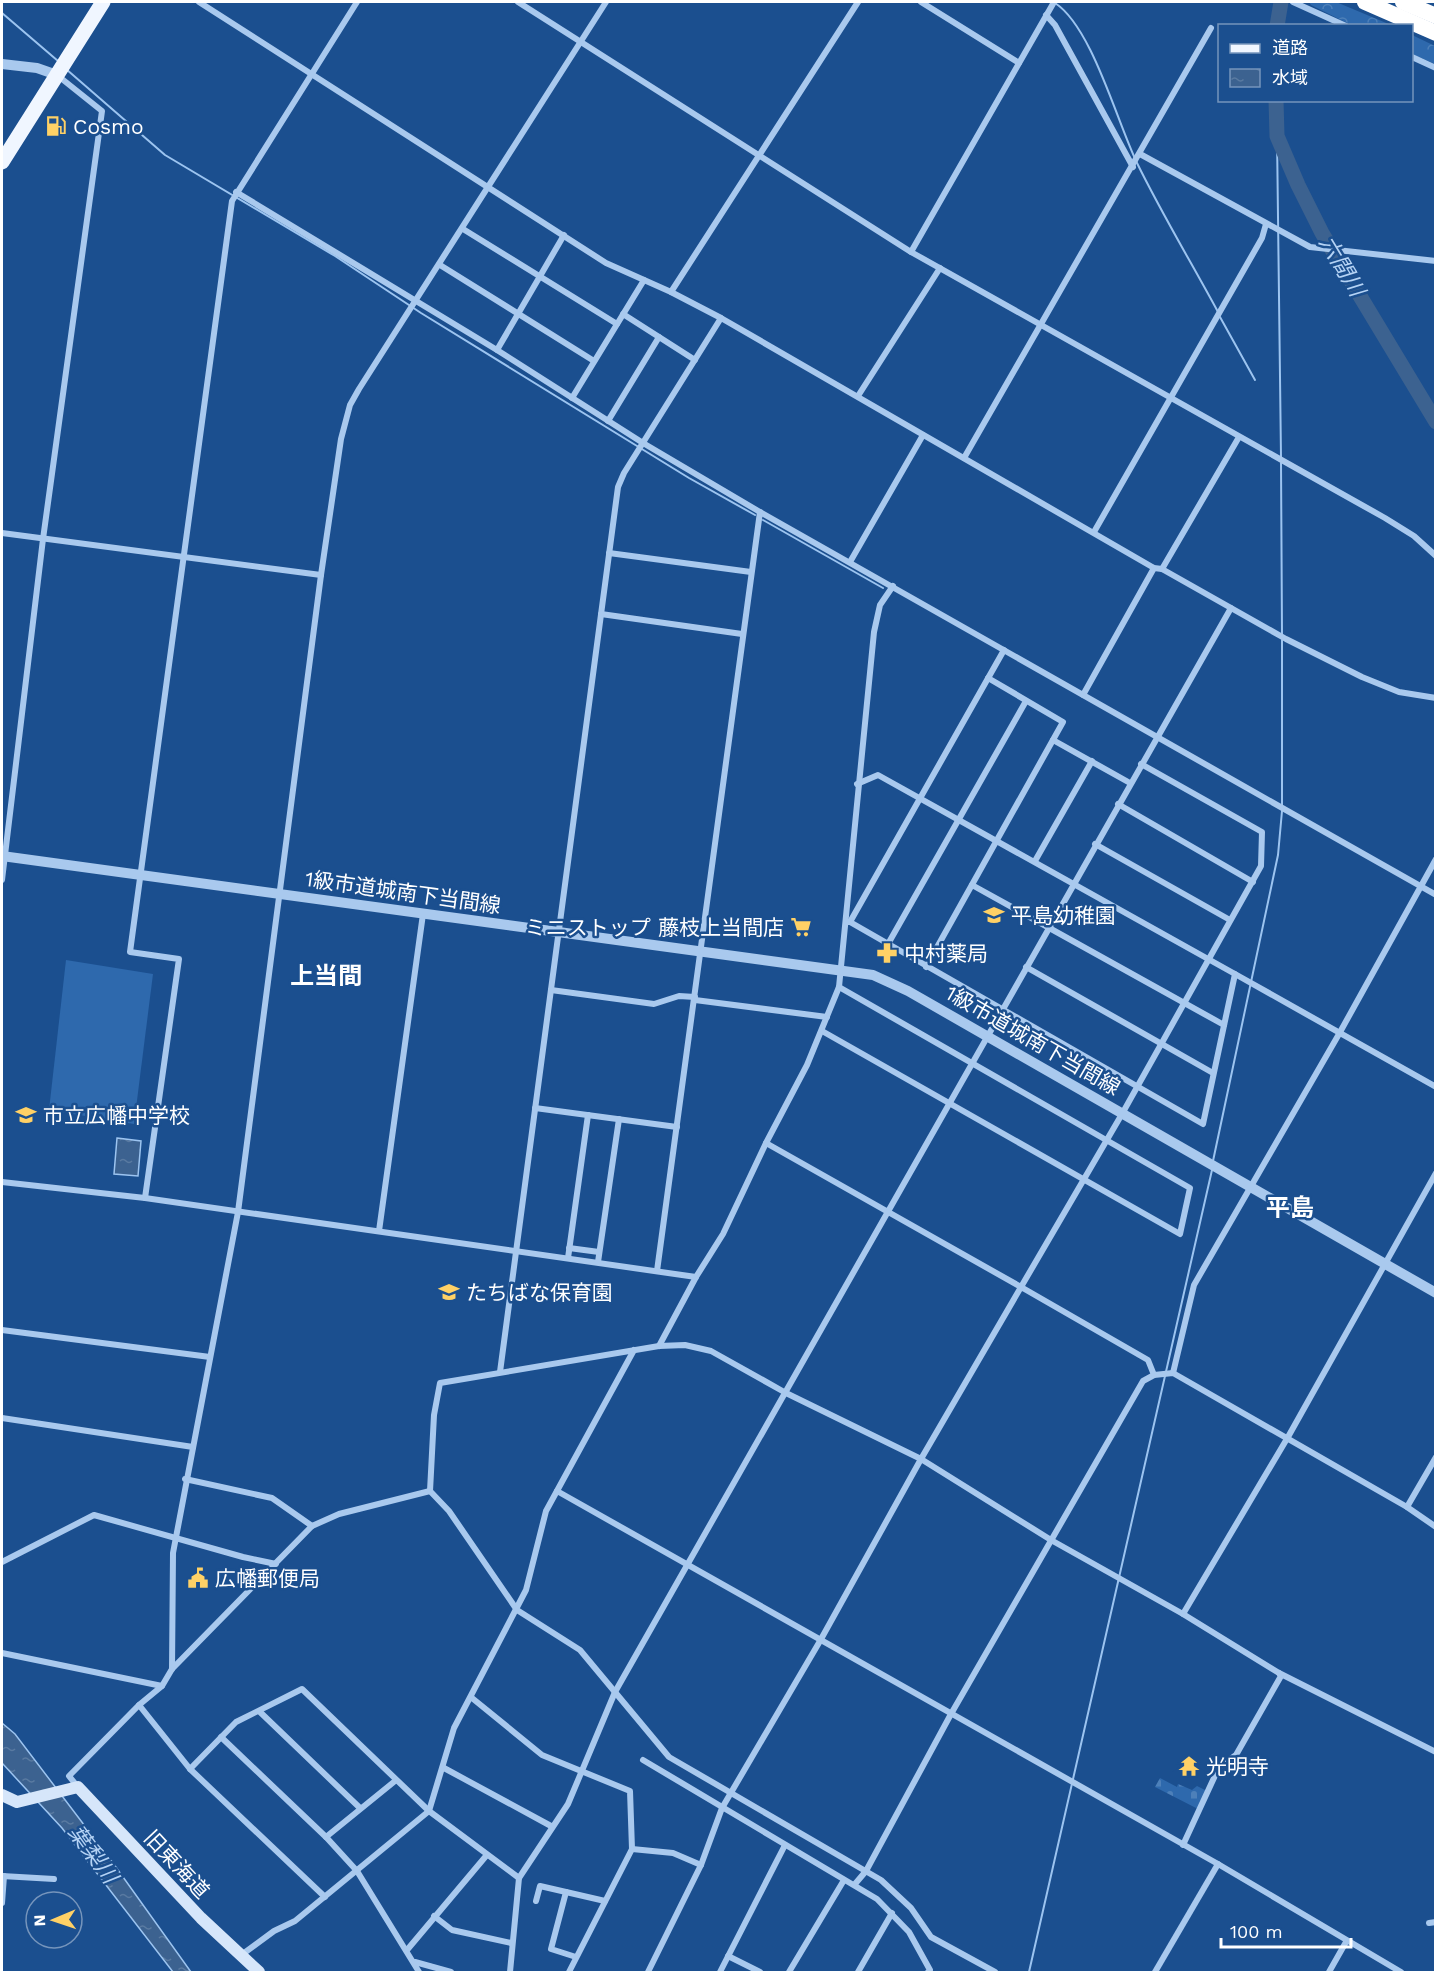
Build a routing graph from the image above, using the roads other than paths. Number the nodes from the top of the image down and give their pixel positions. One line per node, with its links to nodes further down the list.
1 (103, 2): 23 (main road)
2 (199, 2): 22 (street)
3 (357, 2): 22 (street)
4 (518, 2): 17 (street)
5 (606, 2): 17 (street)
6 (858, 2): 25 (street)
7 (921, 2): 19 (street)
8 (1054, 2): 12 (street)
9 (1365, 2): 16 (highway)
10 (1403, 2): 13 (highway)
11 (1296, 3): 14 (street)
12 (1046, 15): 19 (street); 27 (street)
13 (1436, 16)
14 (1342, 24)
15 (1211, 28): 24 (street)
16 (1436, 33)
17 (581, 41): 25 (street); 28 (street)
18 (1413, 57): 21 (street)
19 (1019, 63): 33 (street)
20 (2, 64): 23 (street)
21 (1436, 68)
22 (310, 74): 28 (street); 29 (street)
23 (57, 75): 26 (main road); 61 (street)
24 (1140, 154): 27 (street); 30 (street)
25 (759, 157): 33 (street); 39 (street)
26 (2, 162)
27 (1132, 167): 45 (street)
28 (489, 187): 31 (street); 32 (street)
29 (236, 192): 40 (street); 64 (street)
30 (1268, 225): 34 (street); 52 (street)
31 (463, 229): 35 (street); 37 (street)
32 (564, 235): 37 (street); 38 (street)
33 (911, 252): 36 (street)
34 (1436, 261)
35 (440, 265): 40 (street); 41 (street)
36 (940, 268): 45 (street); 50 (street)
37 (541, 277): 41 (street); 44 (street)
38 (644, 280): 39 (street); 42 (street)
39 (671, 292): 43 (street)
40 (416, 302): 47 (street); 69 (street)
41 (518, 314): 47 (street); 49 (street)
42 (623, 314): 44 (street); 46 (street)
43 (721, 318): 48 (street); 50 (street)
44 (617, 324): 49 (street)
45 (1040, 324): 52 (street); 57 (street)
46 (659, 337): 48 (street); 53 (street)
47 (497, 350): 51 (street)
48 (695, 360): 56 (street)
49 (594, 362): 51 (street)
50 (858, 396): 54 (street)
51 (572, 398): 53 (street)
52 (1170, 398): 55 (street); 59 (street)
53 (608, 421): 56 (street)
54 (923, 435): 57 (street); 65 (street)
55 (1239, 436): 63 (street); 67 (street)
56 (643, 444): 58 (street); 62 (street)
57 (964, 458): 59 (street)
58 (760, 512): 65 (street); 68 (street)
59 (1094, 532): 66 (street)
60 (2, 534): 61 (street)
61 (43, 538): 64 (street); 90 (street)
62 (609, 553): 68 (street); 72 (street)
63 (1436, 556)
64 (185, 558): 69 (street); 93 (street)
65 (850, 562): 70 (street)
66 (1155, 568): 67 (street); 76 (street)
67 (1162, 569): 71 (street)
68 (751, 572): 73 (street)
69 (321, 575): 99 (street)
70 (893, 586): 74 (street); 84 (street)
71 (1232, 608): 77 (street); 79 (street)
72 (601, 614): 73 (street); 105 (street)
73 (742, 634): 107 (street)
74 (1004, 650): 75 (street); 76 (street)
75 (988, 678): 78 (street); 85 (street)
76 (1083, 695): 79 (street)
77 (1436, 698)
78 (1026, 701): 80 (street); 87 (street)
79 (1156, 737): 82 (street); 98 (street)
80 (1053, 740): 81 (street); 88 (street)
81 (1092, 761): 83 (street); 92 (street)
82 (1141, 764): 83 (street); 96 (street)
83 (1130, 783): 86 (street)
84 (857, 784): 85 (street); 103 (street)
85 (920, 797): 87 (street); 103 (street)
86 (1118, 804): 89 (street); 96 (street)
87 (959, 819): 88 (street); 106 (street)
88 (997, 840): 92 (street); 97 (street)
89 (1095, 844): 95 (street); 102 (street)
90 (3, 856): 93 (street, 1級市道城南下当間線); 94 (street)
91 (1436, 859): 98 (street)
92 (1035, 861): 95 (street)
93 (140, 876): 99 (street, 1級市道城南下当間線); 140 (street)
94 (2, 880)
95 (1074, 882): 104 (street); 108 (street)
96 (1253, 882): 102 (street)
97 (972, 885): 104 (street); 109 (street)
98 (1420, 886): 100 (street); 121 (street)
99 (281, 895): 101 (street, 1級市道城南下当間線); 142 (street)
100 (1436, 895)
101 (423, 914): 105 (street, 1級市道城南下当間線); 143 (street)
102 (1230, 920): 108 (street)
103 (848, 922): 106 (street); 111 (street)
104 (1048, 927): 110 (street); 116 (street)
105 (559, 932): 107 (street, 1級市道城南下当間線); 114 (street)
106 (888, 945): 109 (street)
107 (701, 951): 111 (street, 1級市道城南下当間線); 115 (street)
108 (1209, 959): 112 (street); 116 (street)
109 (926, 966): 117 (street)
110 (1026, 967): 117 (street); 123 (street)
111 (841, 969): 113 (street); 122 (street, 1級市道城南下当間線)
112 (1235, 974): 119 (street); 121 (street)
113 (839, 987): 118 (street); 124 (street)
114 (551, 990): 115 (street); 129 (street)
115 (695, 999): 118 (street); 133 (street)
116 (1184, 1004): 119 (street); 123 (street)
117 (1000, 1010): 122 (street); 126 (street)
118 (827, 1017): 120 (street)
119 (1224, 1025): 125 (street)
120 (822, 1031): 128 (street); 135 (street)
121 (1339, 1034): 127 (street); 139 (street)
122 (986, 1036): 124 (street); 130 (street, 1級市道城南下当間線)
123 (1162, 1044): 125 (street); 126 (street)
124 (971, 1062): 128 (street); 134 (street)
125 (1214, 1073): 126 (street)
126 (1137, 1087): 130 (street)
127 (1436, 1087)
128 (948, 1102): 137 (street); 141 (street)
129 (535, 1108): 131 (street); 145 (street)
130 (1122, 1114): 134 (street); 139 (street, 1級市道城南下当間線)
131 (588, 1115): 132 (street); 144 (street)
132 (619, 1119): 133 (street); 146 (street)
133 (677, 1127): 150 (street)
134 (1107, 1140): 137 (street); 137 (street)
135 (766, 1143): 141 (street); 151 (street)
136 (1436, 1173): 149 (street)
137 (1085, 1179): 152 (street)
138 (2, 1182): 140 (street)
139 (1251, 1188): 149 (street, 1級市道城南下当間線); 159 (street)
140 (145, 1198): 142 (street)
141 (887, 1211): 152 (street); 161 (street)
142 (238, 1212): 143 (street); 157 (street)
143 (379, 1232): 145 (street)
144 (569, 1248): 146 (street); 147 (street)
145 (516, 1251): 147 (street); 158 (street)
146 (599, 1252): 148 (street)
147 (568, 1258): 148 (street)
148 (598, 1262): 150 (street)
149 (1383, 1263): 153 (street, 1級市道城南下当間線); 163 (street)
150 (657, 1271): 151 (street)
151 (696, 1277): 155 (street)
152 (1021, 1287): 160 (street); 166 (street)
153 (1436, 1293)
154 (2, 1330): 157 (street)
155 (659, 1346): 156 (street); 161 (street)
156 (634, 1350): 158 (street); 169 (street)
157 (210, 1357): 164 (street)
158 (500, 1372): 168 (street)
159 (1173, 1373): 160 (street); 163 (street)
160 (1154, 1375): 174 (street)
161 (786, 1393): 166 (street); 177 (street)
162 (2, 1418): 164 (street)
163 (1288, 1437): 170 (street); 179 (street)
164 (194, 1447): 167 (street)
165 (1436, 1457): 170 (street)
166 (921, 1459): 174 (street); 180 (street)
167 (185, 1479): 171 (street); 173 (street)
168 (430, 1491): 171 (street); 178 (street)
169 (557, 1491): 177 (street); 178 (street)
170 (1407, 1507): 172 (street)
171 (312, 1526): 176 (street)
172 (1436, 1527)
173 (176, 1537): 175 (street); 176 (street); 182 (street)
174 (1051, 1539): 179 (street); 189 (street)
175 (2, 1562)
176 (276, 1564): 182 (street)
177 (686, 1564): 180 (street); 185 (street)
178 (517, 1610): 185 (street); 186 (street)
179 (1183, 1614): 183 (street)
180 (820, 1641): 189 (street); 198 (street)
181 (2, 1653): 184 (street)
182 (172, 1669): 184 (street)
183 (1279, 1673): 191 (street); 206 (street)
184 (162, 1686): 187 (street)
185 (615, 1692): 195 (street); 198 (street)
186 (472, 1698): 193 (street); 195 (street)
187 (139, 1705): 194 (street); 197 (street)
188 (260, 1712): 190 (street); 196 (street); 200 (street)
189 (951, 1714): 206 (street); 212 (street)
190 (221, 1737): 194 (street); 204 (street)
191 (1436, 1752)
192 (643, 1760): 201 (street)
193 (444, 1768): 202 (street); 203 (street)
194 (190, 1769): 219 (street)
195 (583, 1773): 203 (street); 207 (street)
196 (395, 1781): 200 (street); 202 (street)
197 (72, 1788): 199 (main road); 228 (main road, 旧東海道)
198 (730, 1793): 201 (street); 212 (street)
199 (2, 1796)
200 (360, 1808): 204 (street)
201 (722, 1808): 205 (street); 210 (street)
202 (429, 1811): 208 (street); 211 (street)
203 (551, 1826): 214 (street)
204 (326, 1837): 211 (street)
205 (784, 1845): 216 (street); 229 (street)
206 (1183, 1845): 209 (street)
207 (632, 1849): 210 (street); 221 (street)
208 (486, 1856): 214 (street); 224 (street)
209 (1218, 1864): 225 (street); 244 (street)
210 (701, 1865): 237 (street)
211 (357, 1871): 219 (street); 227 (street)
212 (866, 1871): 217 (street); 243 (street)
213 (3, 1876): 215 (street); 222 (street)
214 (519, 1878): 226 (street)
215 (54, 1879)
216 (844, 1880): 217 (street); 240 (street)
217 (855, 1884): 223 (street)
218 (566, 1892): 220 (street); 221 (street); 230 (street)
219 (325, 1897): 228 (street)
220 (536, 1900)
221 (605, 1900): 230 (street)
222 (2, 1903)
223 (892, 1913): 241 (street); 242 (street)
224 (434, 1916): 226 (street); 227 (street)
225 (1346, 1942): 245 (street); 246 (street)
226 (512, 1943): 235 (street)
227 (407, 1950): 231 (street)
228 (240, 1956): 232 (main road, 旧東海道)
229 (728, 1956): 238 (street); 239 (street)
230 (576, 1957): 236 (street)
231 (415, 1962): 233 (street); 234 (street)
232 (259, 1972)
233 (419, 1972)
234 (451, 1972)
235 (510, 1972)
236 (569, 1972)
237 (648, 1972)
238 (720, 1972)
239 (760, 1972)
240 (789, 1972)
241 (858, 1972)
242 (928, 1972)
243 (995, 1972)
244 (1155, 1972)
245 (1329, 1972)
246 (1401, 1972)

